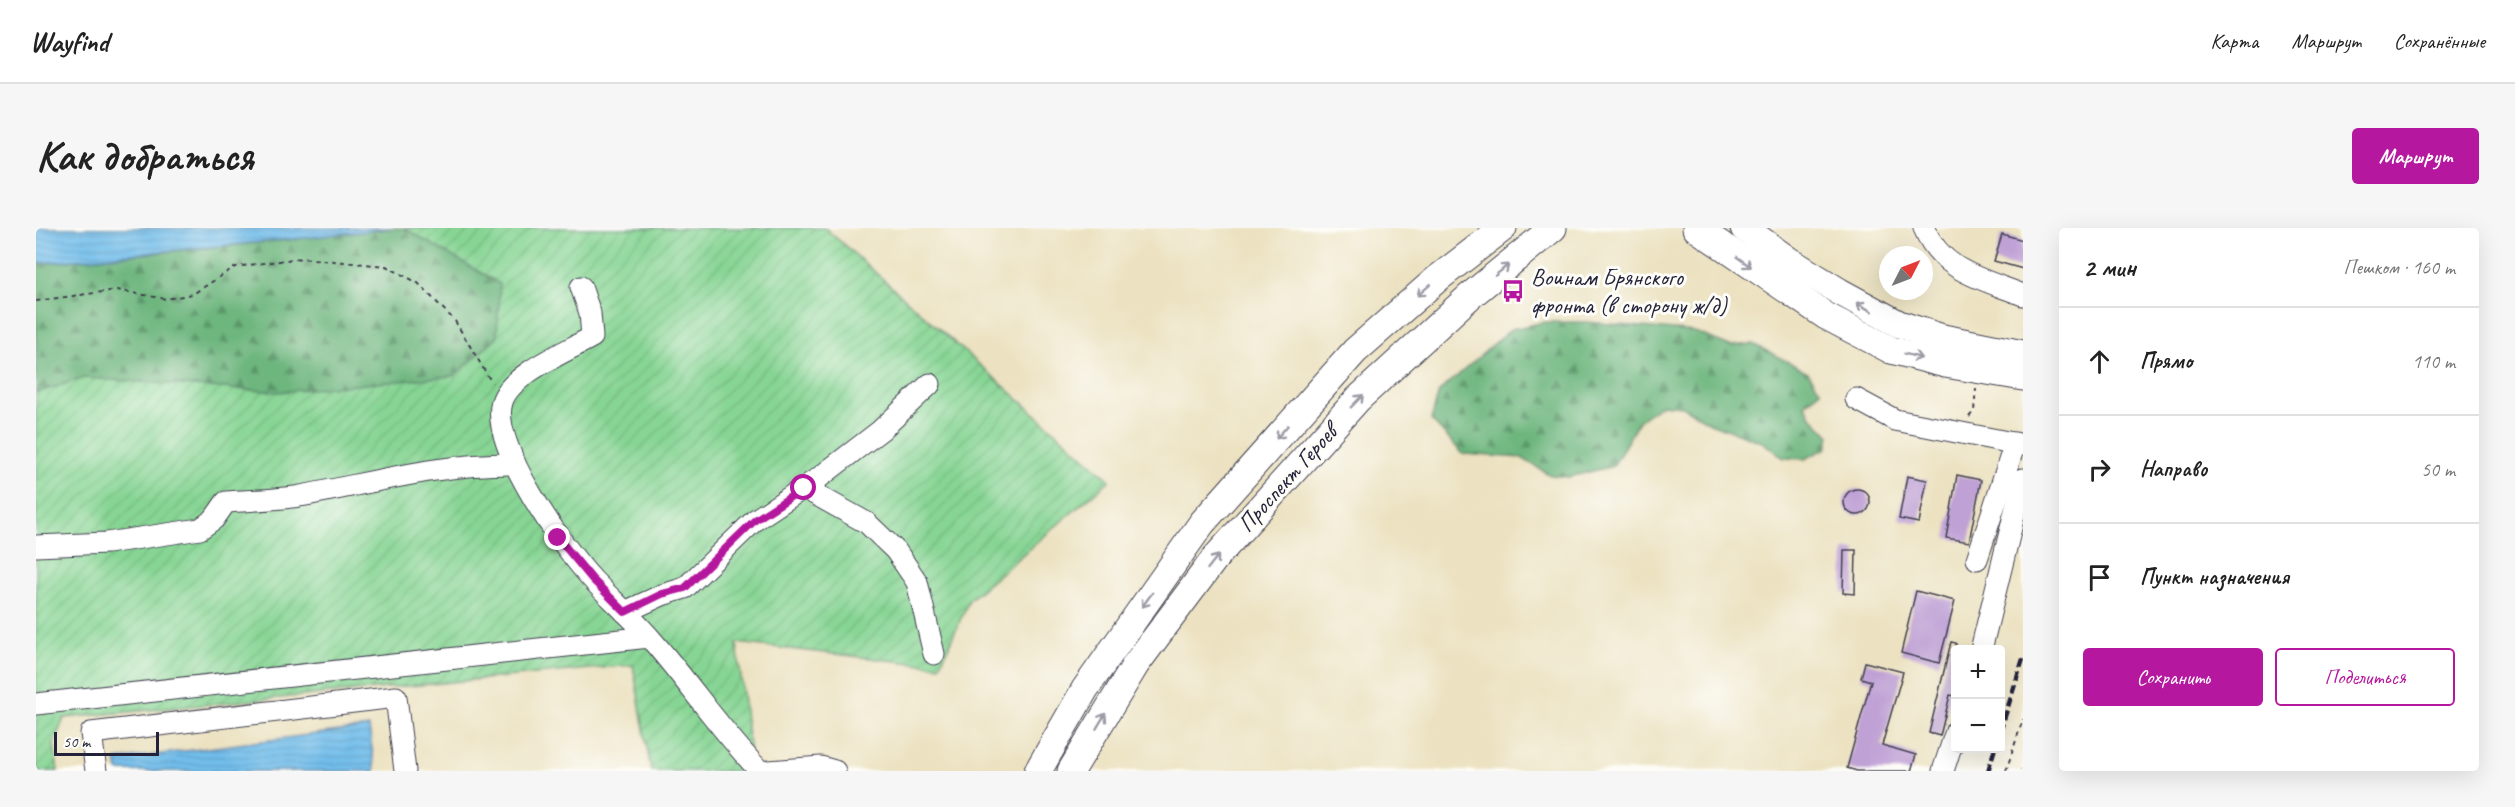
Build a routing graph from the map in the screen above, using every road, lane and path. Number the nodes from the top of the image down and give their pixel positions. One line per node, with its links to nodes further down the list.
1 (1503, 228): 35 (main road, Проспект Героев, one-way to 35)
2 (1552, 228): 36 (main road, Проспект Героев, one-way to 2)
3 (1696, 228): 11 (main road, one-way to 11)
4 (1744, 228): 7 (main road)
5 (1755, 228): 7 (main road)
6 (1924, 228): 9 (street)
7 (1788, 260): 11 (main road, one-way to 7)
8 (581, 287): 15 (street)
9 (2023, 296)
10 (36, 301): 15 (path)
11 (1998, 365): 12 (main road); 16 (path)
12 (2023, 377)
13 (930, 384): 20 (street)
14 (1856, 399): 16 (street)
15 (502, 401): 18 (street)
16 (1962, 433): 17 (street)
17 (2019, 444): 22 (street)
18 (515, 464): 21 (street); 23 (street)
19 (2023, 479): 25 (street)
20 (804, 488): 23 (street); 26 (street)
21 (36, 546)
22 (1977, 559)
23 (625, 612): 24 (street)
24 (650, 637): 27 (street); 32 (street)
25 (1982, 645)
26 (934, 654)
27 (36, 704)
28 (2023, 719): 38 (path)
29 (1951, 746): 37 (street)
30 (96, 771): 31 (street)
31 (405, 771)
32 (760, 771)
33 (769, 771): 34 (street)
34 (836, 771)
35 (1038, 771)
36 (1071, 771)
37 (1943, 771)
38 (2006, 771)

